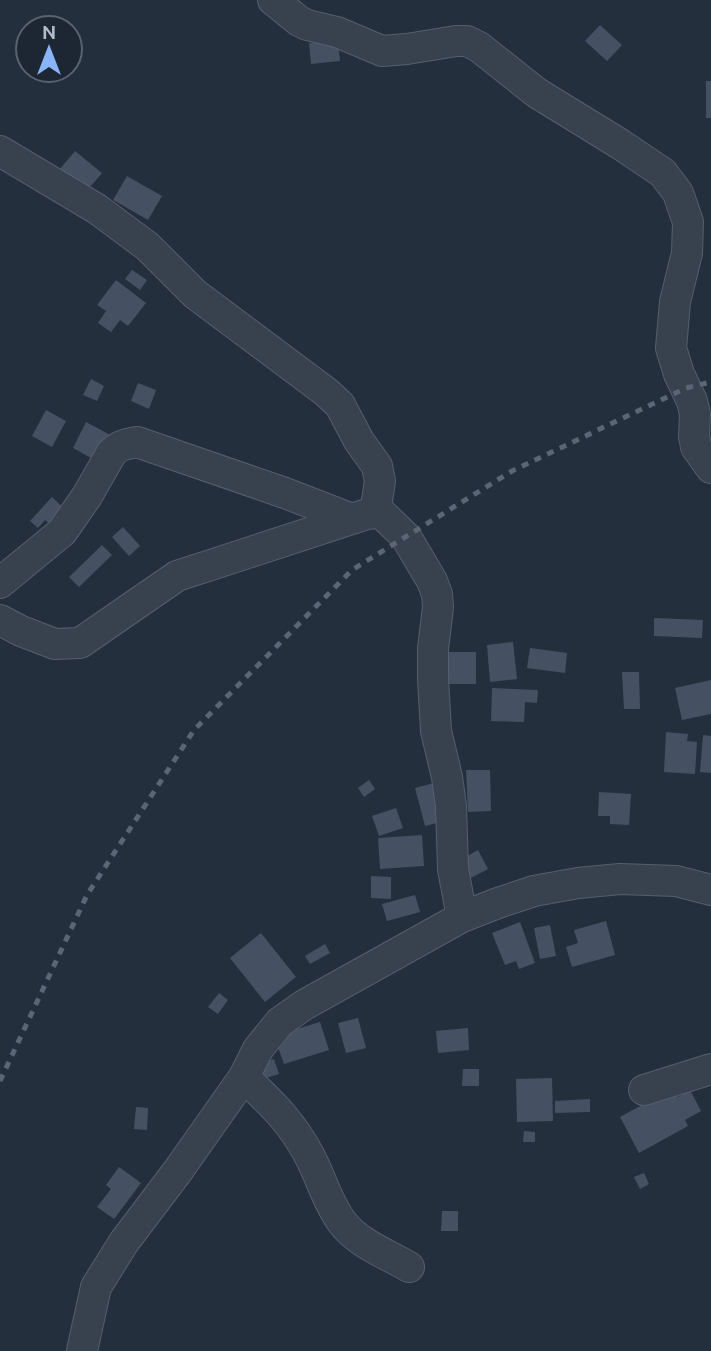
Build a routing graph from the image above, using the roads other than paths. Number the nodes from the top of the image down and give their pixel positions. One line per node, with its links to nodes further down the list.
1 (273, 0): 3 (street)
2 (0, 151): 4 (street)
3 (711, 468)
4 (364, 516): 5 (street); 6 (street); 8 (street)
5 (0, 583)
6 (0, 620)
7 (711, 890): 8 (street)
8 (462, 917): 10 (street)
9 (711, 1069): 11 (street)
10 (244, 1077): 12 (street); 13 (street)
11 (644, 1090)
12 (409, 1267)
13 (82, 1351)

